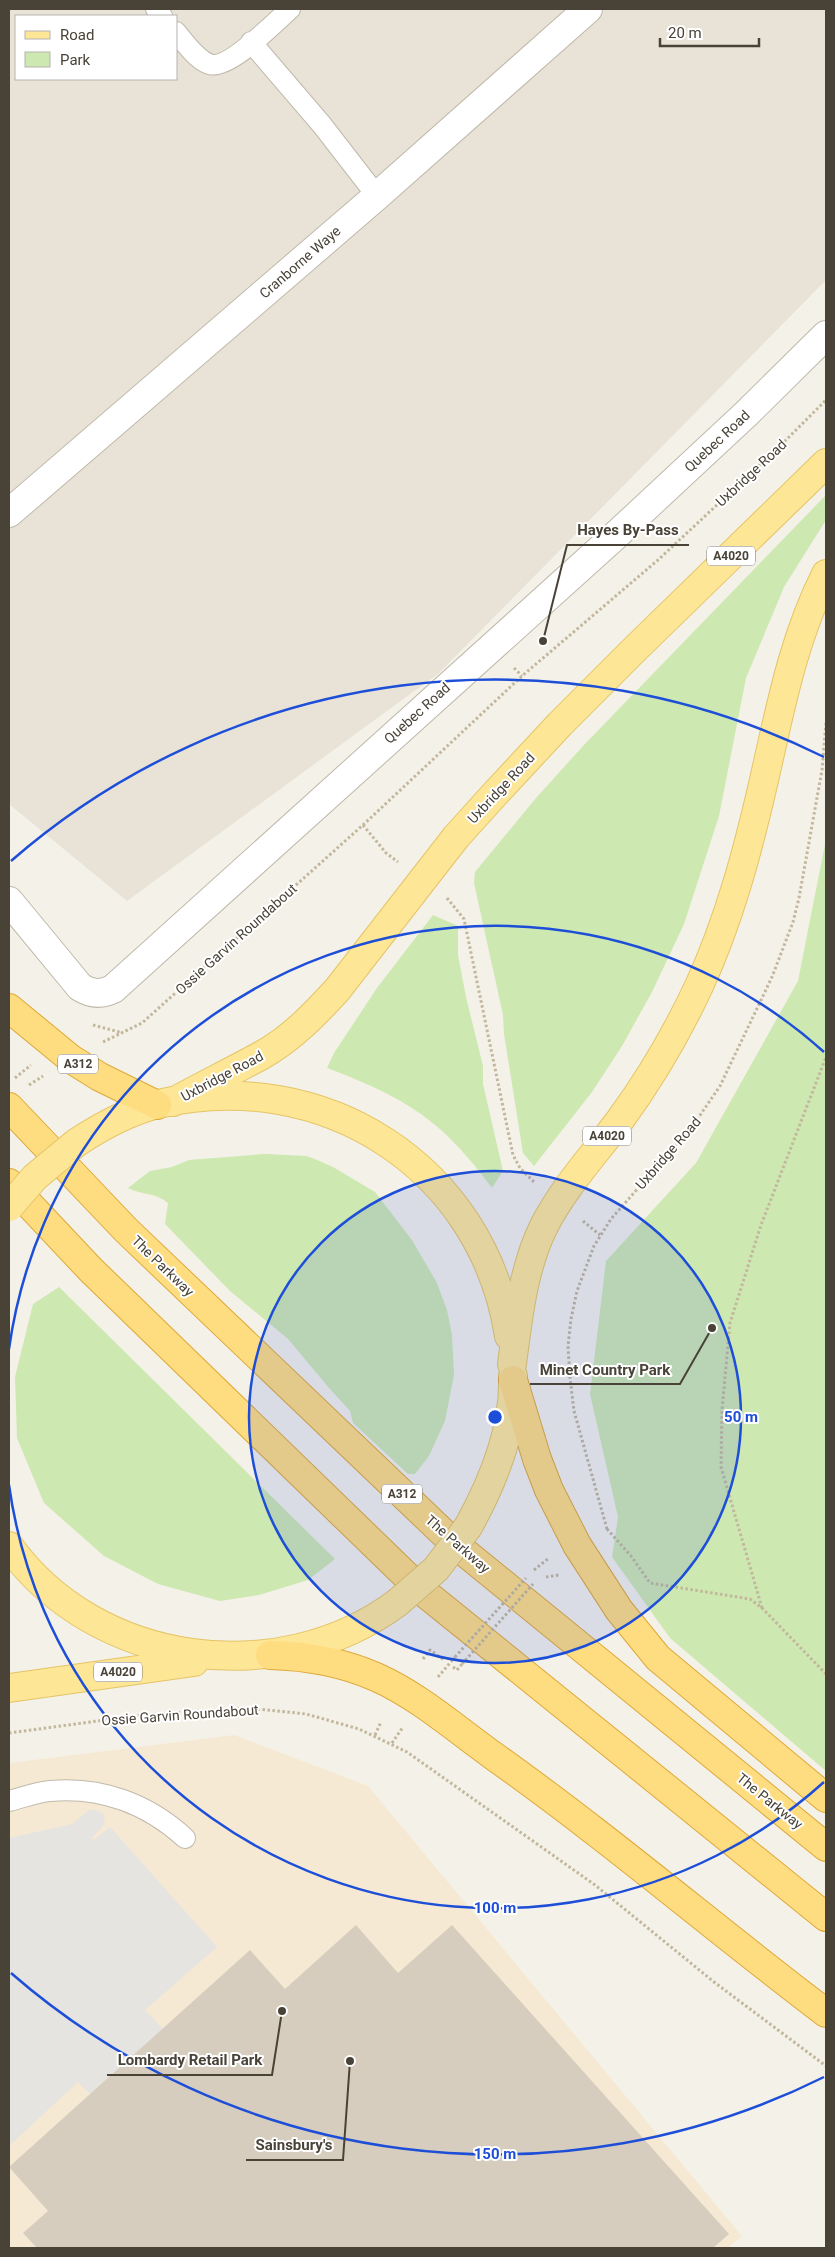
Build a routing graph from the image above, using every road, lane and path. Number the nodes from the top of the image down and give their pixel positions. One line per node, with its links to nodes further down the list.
1 (290, 9): 4 (lane)
2 (588, 9): 5 (street, Cranborne Waye)
3 (178, 34): 4 (lane)
4 (251, 42): 5 (lane)
5 (377, 196): 9 (street, Cranborne Waye)
6 (826, 334): 15 (street, Quebec Road)
7 (826, 400): 12 (path, Uxbridge Road)
8 (826, 463): 25 (main road, Uxbridge Road / A4020)
9 (9, 513)
10 (826, 574): 31 (main road, A4020)
11 (826, 723): 30 (path, Uxbridge Road)
12 (363, 825): 13 (path); 18 (path, Ossie Garvin Roundabout)
13 (396, 860)
14 (443, 895): 26 (path)
15 (9, 901)
16 (9, 1008): 25 (highway, A312)
17 (91, 1025): 18 (path)
18 (123, 1033): 19 (path, Ossie Garvin Roundabout)
19 (101, 1042)
20 (826, 1058): 35 (path)
21 (35, 1061): 23 (path)
22 (48, 1073): 24 (path)
23 (16, 1078)
24 (16, 1097): 52 (highway, The Parkway / A312)
25 (165, 1103): 28 (main road, bridge); 31 (main road)
26 (528, 1177)
27 (9, 1182): 53 (highway)
28 (9, 1207)
29 (585, 1222): 30 (path)
30 (600, 1235): 35 (path)
31 (513, 1372): 36 (main road, bridge); 49 (highway)
32 (9, 1546): 37 (main road)
33 (566, 1572): 40 (path, bridge)
34 (526, 1578): 41 (path, bridge)
35 (762, 1608): 42 (path)
36 (270, 1655): 37 (main road); 54 (highway)
37 (228, 1657): 43 (main road, A4020)
38 (422, 1660): 39 (path)
39 (444, 1660)
40 (453, 1667)
41 (441, 1673)
42 (826, 1674)
43 (9, 1688)
44 (381, 1722): 47 (path)
45 (400, 1731): 48 (path)
46 (9, 1733): 47 (path, Ossie Garvin Roundabout)
47 (374, 1735): 48 (path, Ossie Garvin Roundabout)
48 (392, 1743): 55 (path)
49 (826, 1798)
50 (9, 1801): 51 (lane)
51 (185, 1838)
52 (826, 1847)
53 (826, 1917)
54 (826, 2013)
55 (826, 2066)

